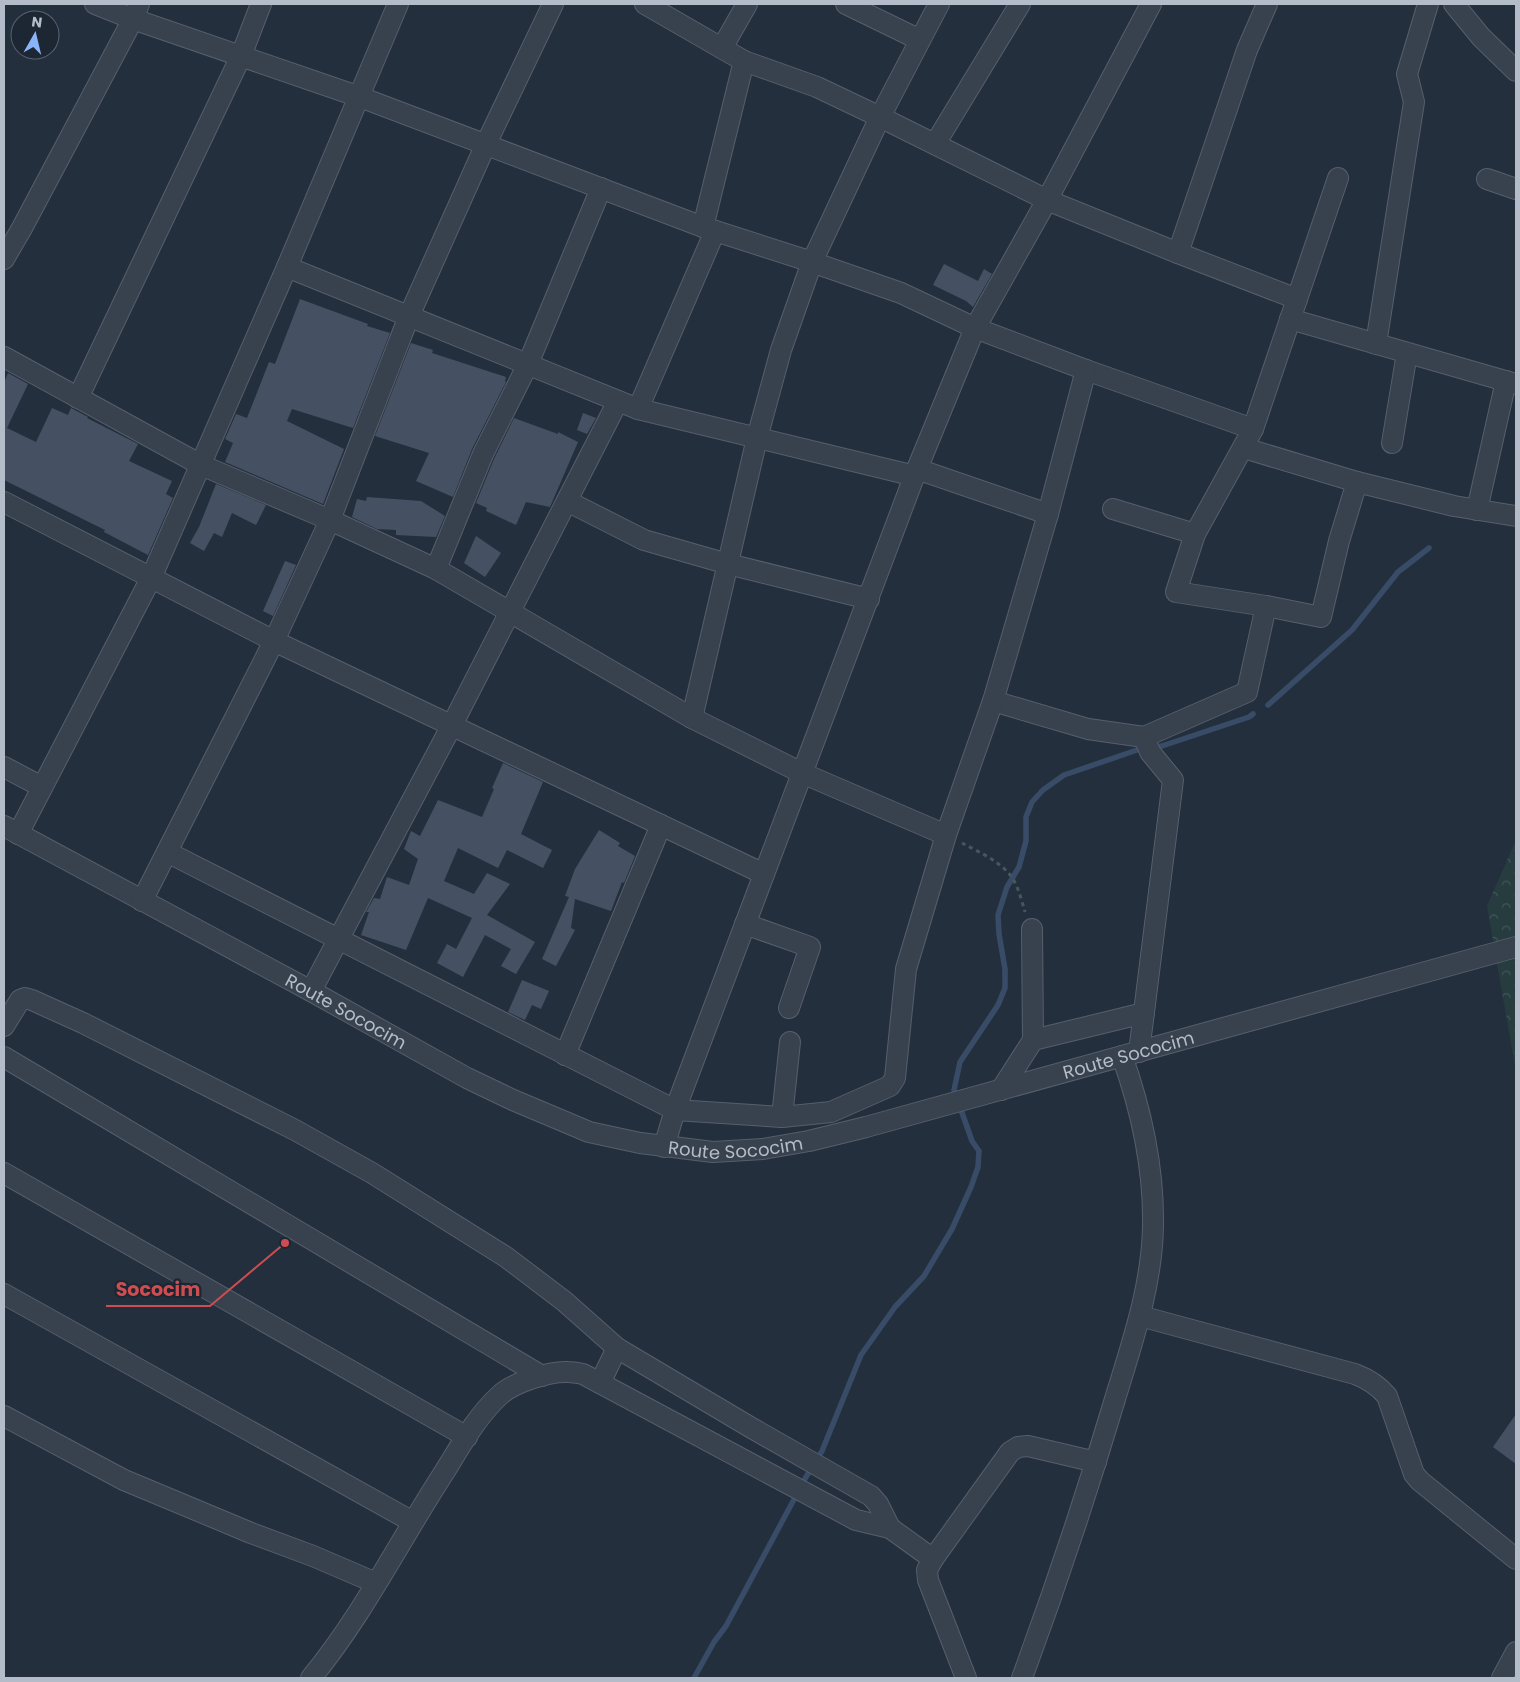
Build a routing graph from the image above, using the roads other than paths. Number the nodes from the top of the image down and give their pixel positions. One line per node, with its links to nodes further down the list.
1 (95, 4): 14 (street)
2 (261, 4): 17 (street)
3 (398, 4): 20 (street)
4 (553, 4): 22 (street)
5 (645, 4): 16 (street)
6 (747, 4): 16 (street)
7 (846, 4): 15 (street)
8 (939, 4): 15 (street)
9 (1020, 4): 23 (street)
10 (1151, 4): 28 (street)
11 (1267, 4): 30 (street)
12 (1428, 4): 38 (street)
13 (1454, 4): 19 (street)
14 (136, 11): 17 (street); 31 (street)
15 (920, 40): 21 (street)
16 (722, 48): 18 (street)
17 (241, 56): 20 (street); 44 (street)
18 (744, 61): 21 (street); 29 (street)
19 (1516, 71)
20 (360, 96): 22 (street); 33 (street)
21 (880, 116): 23 (street); 32 (street)
22 (486, 144): 26 (street); 35 (street)
23 (935, 144): 28 (street)
24 (1338, 178): 34 (street)
25 (1487, 179): 27 (street)
26 (601, 188): 29 (street); 41 (street)
27 (1516, 189)
28 (1047, 200): 30 (street); 37 (street)
29 (709, 229): 32 (street); 46 (street)
30 (1178, 254): 34 (street)
31 (4, 259)
32 (812, 262): 37 (street); 48 (street)
33 (287, 267): 35 (street); 51 (street)
34 (1297, 300): 36 (street)
35 (409, 316): 41 (street); 60 (street)
36 (1290, 319): 38 (street); 47 (street)
37 (976, 328): 42 (street); 52 (street)
38 (1376, 344): 39 (street)
39 (1407, 353): 43 (street); 49 (street)
40 (4, 357): 44 (street)
41 (528, 364): 45 (street); 63 (street)
42 (1086, 370): 47 (street); 58 (street)
43 (1511, 382): 57 (street)
44 (78, 398): 51 (street)
45 (618, 401): 46 (street); 54 (street)
46 (638, 408): 48 (street)
47 (1253, 430): 50 (street)
48 (757, 438): 52 (street); 62 (street)
49 (1392, 443)
50 (1244, 448): 53 (street); 61 (street)
51 (201, 465): 60 (street); 64 (street)
52 (916, 472): 58 (street); 65 (street)
53 (1357, 482): 57 (street); 66 (street)
54 (567, 501): 62 (street); 67 (street)
55 (6, 508): 64 (street)
56 (1113, 508): 61 (street)
57 (1477, 510): 59 (street)
58 (1048, 514): 69 (street)
59 (1516, 516)
60 (330, 520): 63 (street); 68 (street)
61 (1195, 534): 66 (street)
62 (728, 564): 65 (street); 70 (street)
63 (436, 569): 67 (street)
64 (151, 578): 68 (street); 75 (street)
65 (869, 599): 74 (street)
66 (1266, 606): 72 (street)
67 (511, 612): 70 (street); 71 (street)
68 (274, 641): 71 (street); 79 (street)
69 (993, 701): 72 (street); 78 (street)
70 (692, 718): 74 (street)
71 (452, 725): 76 (street); 84 (street)
72 (1144, 737): 89 (street)
73 (4, 766): 75 (street)
74 (802, 773): 78 (street); 80 (street)
75 (42, 787): 77 (street)
76 (661, 825): 80 (street); 94 (street)
77 (11, 830): 81 (street, Route Sococim)
78 (946, 835): 98 (street)
79 (167, 852): 81 (street); 84 (street)
80 (764, 874): 82 (street)
81 (142, 901): 86 (street, Route Sococim)
82 (745, 924): 88 (street); 97 (street)
83 (1032, 929): 91 (street)
84 (338, 940): 86 (street); 94 (street)
85 (1516, 946): 93 (street, Route Sococim)
86 (311, 991): 99 (street, Route Sococim)
87 (4, 993): 90 (street)
88 (789, 1008)
89 (1144, 1013): 91 (street); 93 (street)
90 (8, 1018): 103 (street)
91 (1032, 1040): 96 (street)
92 (790, 1042): 98 (street)
93 (1131, 1054): 96 (street, Route Sococim); 102 (street)
94 (565, 1056): 97 (street)
95 (4, 1057): 104 (street)
96 (1001, 1090): 99 (street, Route Sococim)
97 (675, 1110): 98 (street); 99 (street)
98 (782, 1117)
99 (664, 1147)
100 (4, 1173): 108 (street)
101 (4, 1294): 111 (street)
102 (1140, 1316): 110 (street); 114 (street)
103 (617, 1348): 105 (street); 107 (street)
104 (542, 1376): 105 (street); 108 (street)
105 (600, 1383): 109 (street)
106 (4, 1416): 115 (street)
107 (750, 1427): 109 (street); 112 (street)
108 (467, 1437): 111 (street)
109 (735, 1455): 112 (street)
110 (1096, 1462): 113 (street); 119 (street)
111 (413, 1522): 115 (street)
112 (890, 1528): 113 (street)
113 (933, 1559): 118 (street)
114 (1516, 1559)
115 (376, 1583): 117 (street)
116 (1516, 1652): 120 (street)
117 (311, 1678)
118 (966, 1678)
119 (1022, 1678)
120 (1502, 1678)

